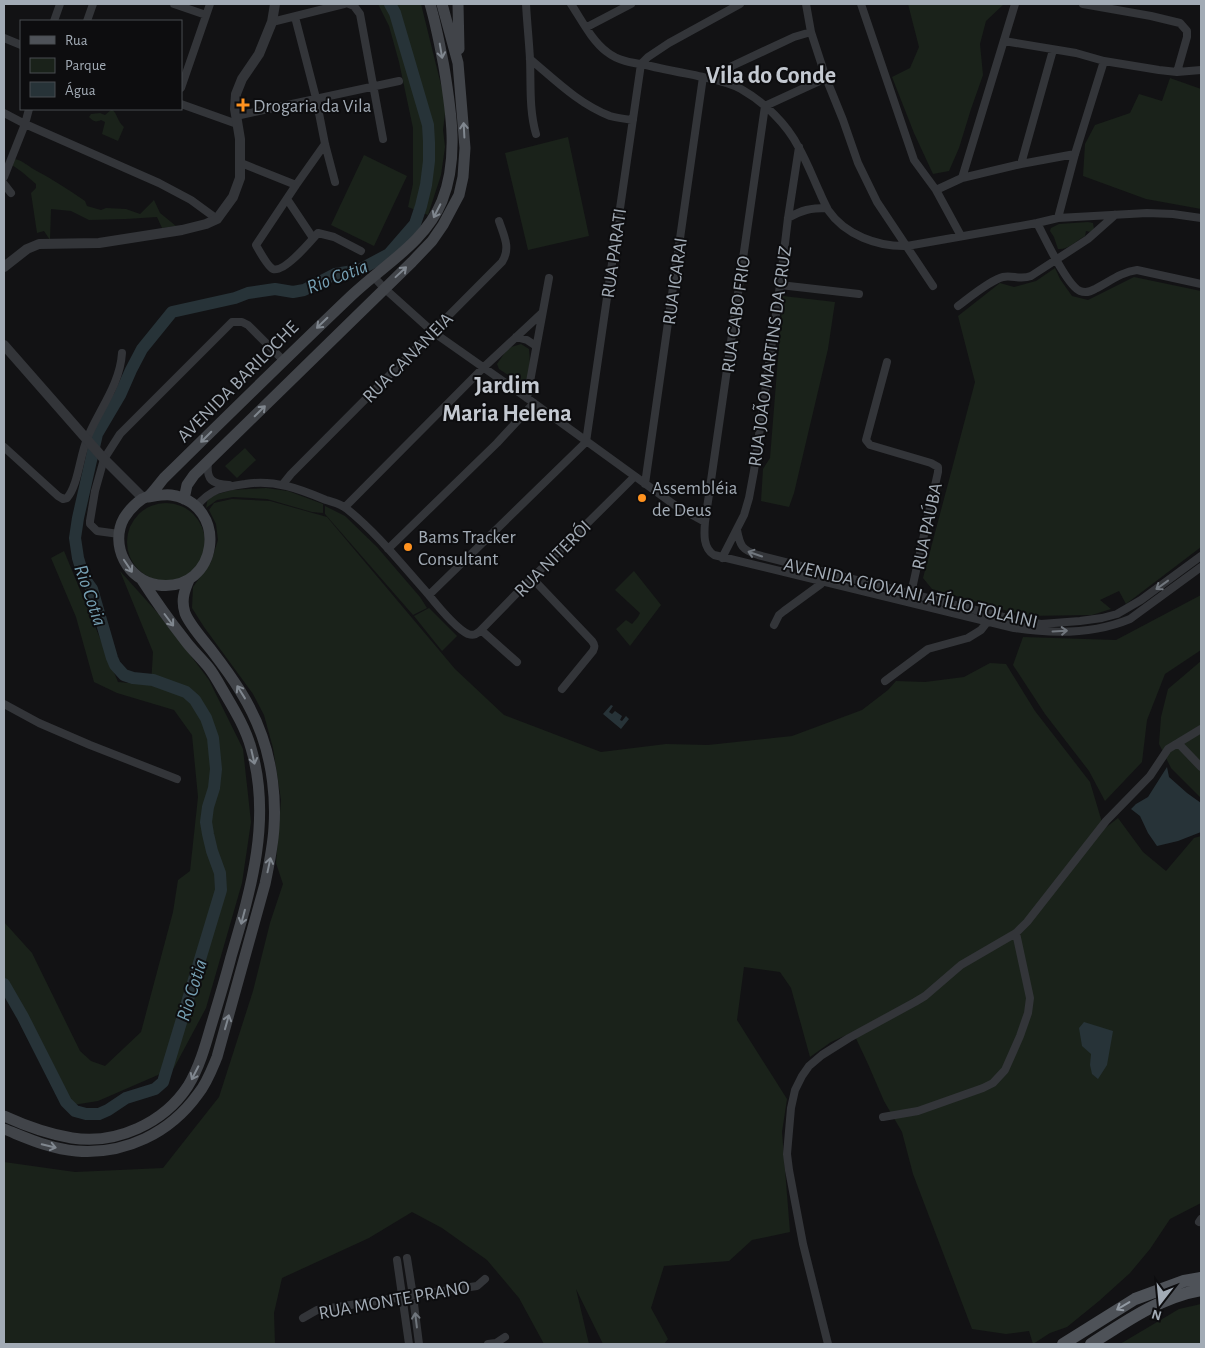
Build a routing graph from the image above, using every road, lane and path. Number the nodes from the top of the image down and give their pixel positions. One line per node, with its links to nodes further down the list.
1 (60, 4): 21 (street)
2 (93, 4): 22 (street)
3 (174, 4): 19 (street)
4 (210, 4): 19 (street)
5 (275, 4): 23 (street)
6 (344, 4): 20 (street)
7 (349, 4): 41 (street)
8 (430, 4): 79 (main road, AVENIDA BARILOCHE, one-way to 79)
9 (442, 4): 32 (main road, AVENIDA BARILOCHE)
10 (458, 4): 32 (main road)
11 (526, 4): 30 (street)
12 (571, 4): 24 (street)
13 (631, 4): 24 (street)
14 (740, 4): 33 (street)
15 (806, 4): 25 (street)
16 (861, 4): 62 (street)
17 (1015, 4): 27 (street)
18 (1083, 4): 35 (street)
19 (206, 15): 40 (street)
20 (295, 16): 23 (street); 42 (street)
21 (54, 20)
22 (87, 20)
23 (272, 22): 47 (street)
24 (587, 28): 33 (street)
25 (811, 32): 37 (street); 38 (street)
26 (4, 38): 28 (street)
27 (1004, 41): 29 (street); 58 (street)
28 (20, 45)
29 (1053, 50): 31 (street); 56 (street)
30 (530, 59): 48 (street); 50 (street)
31 (1104, 61): 35 (street); 54 (street)
32 (458, 63): 84 (main road, AVENIDA BARILOCHE, one-way to 32)
33 (641, 64): 36 (street); 48 (street, RUA PARATI)
34 (1201, 70): 35 (street)
35 (1177, 72)
36 (703, 77): 38 (street); 105 (street, RUA ICARAI)
37 (826, 78): 44 (street); 75 (street)
38 (717, 80): 44 (street)
39 (398, 81): 41 (street)
40 (182, 85)
41 (374, 86): 42 (street); 51 (street)
42 (316, 98): 47 (street); 52 (street)
43 (182, 104): 47 (street)
44 (765, 106): 53 (street); 111 (street, RUA CABO FRIO)
45 (29, 110): 49 (street)
46 (4, 113): 49 (street)
47 (237, 120): 55 (street)
48 (633, 120): 99 (street, RUA PARATI)
49 (24, 124): 57 (street); 70 (street)
50 (536, 134)
51 (383, 139)
52 (325, 144): 59 (street); 61 (street)
53 (799, 147): 65 (street); 67 (street, RUA JOÃO MARTINS DA CRUZ)
54 (1075, 154): 56 (street); 68 (street)
55 (241, 162): 61 (street); 70 (street)
56 (1021, 164): 58 (street)
57 (4, 178)
58 (962, 178): 62 (street)
59 (335, 182)
60 (4, 184): 63 (street)
61 (296, 185): 64 (street)
62 (936, 190): 73 (street)
63 (11, 193)
64 (287, 200): 74 (street); 74 (street)
65 (827, 208): 67 (street, RUA JOÃO MARTINS DA CRUZ); 75 (street)
66 (1115, 215): 68 (street); 69 (street); 77 (street)
67 (788, 218): 82 (street, RUA JOÃO MARTINS DA CRUZ)
68 (1058, 218): 72 (street)
69 (1201, 218)
70 (217, 219): 78 (street)
71 (499, 221): 88 (street, RUA CANANEIA)
72 (1037, 223): 73 (street); 77 (street)
73 (961, 236): 75 (street)
74 (313, 238): 76 (street)
75 (907, 246): 83 (street)
76 (361, 251)
77 (1057, 260): 81 (street); 86 (street)
78 (4, 268)
79 (373, 276): 84 (street); 93 (main road, AVENIDA BARILOCHE, one-way to 93)
80 (549, 278): 87 (street)
81 (1201, 284)
82 (780, 285): 85 (street); 112 (street, RUA JOÃO MARTINS DA CRUZ)
83 (933, 286)
84 (384, 288): 88 (street); 102 (main road, AVENIDA BARILOCHE, one-way to 84)
85 (859, 294)
86 (958, 306)
87 (542, 313): 89 (street); 91 (street)
88 (434, 332): 95 (street); 104 (street, RUA CANANEIA)
89 (516, 338): 91 (street); 95 (street)
90 (4, 345): 98 (street)
91 (536, 346): 96 (street)
92 (122, 354): 98 (street)
93 (283, 360): 101 (street); 107 (main road, AVENIDA BARILOCHE, one-way to 107)
94 (887, 362): 123 (street, RUA PAÚBA)
95 (484, 367): 96 (street); 109 (street)
96 (527, 398): 97 (street)
97 (534, 403): 99 (street); 114 (street)
98 (88, 440): 100 (street); 101 (street)
99 (586, 442): 103 (street); 124 (street)
100 (4, 447)
101 (101, 455): 107 (street); 113 (street)
102 (208, 462): 106 (street); 108 (main road, AVENIDA BARILOCHE)
103 (634, 476): 105 (street); 119 (street, RUA NITERÓI)
104 (283, 484): 106 (street); 109 (street)
105 (645, 484): 111 (street)
106 (233, 486): 110 (street)
107 (146, 497): 108 (main road); 113 (main road)
108 (184, 499): 110 (main road)
109 (345, 507): 114 (street)
110 (196, 508): 121 (main road)
111 (704, 522): 116 (street, RUA CABO FRIO)
112 (737, 530): 116 (street, RUA JOÃO MARTINS DA CRUZ); 118 (street, AVENIDA GIOVANI ATÍLIO TOLAINI, one-way to 112)
113 (119, 534): 120 (main road, one-way to 120)
114 (388, 549): 124 (street)
115 (1201, 556): 123 (street, AVENIDA GIOVANI ATÍLIO TOLAINI, one-way to 123)
116 (718, 557): 122 (street, AVENIDA GIOVANI ATÍLIO TOLAINI)
117 (1201, 567): 126 (street, AVENIDA GIOVANI ATÍLIO TOLAINI, one-way to 117)
118 (824, 572): 122 (street); 123 (street, AVENIDA GIOVANI ATÍLIO TOLAINI)
119 (532, 578): 128 (street, RUA NITERÓI); 131 (street)
120 (142, 580): 121 (main road); 139 (main road, one-way to 139)
121 (189, 580): 141 (main road, one-way to 121)
122 (822, 581): 125 (street, AVENIDA GIOVANI ATÍLIO TOLAINI); 127 (street)
123 (911, 594): 125 (street)
124 (429, 595): 128 (street, RUA NITERÓI)
125 (909, 602): 126 (street, AVENIDA GIOVANI ATÍLIO TOLAINI)
126 (988, 621): 130 (street)
127 (774, 625)
128 (481, 630): 129 (street)
129 (517, 662)
130 (885, 681)
131 (562, 689)
132 (6, 706): 133 (street); 137 (street)
133 (4, 716)
134 (1201, 729): 135 (street)
135 (1178, 743): 136 (street); 138 (street)
136 (1201, 767)
137 (177, 779)
138 (1016, 933): 140 (street); 154 (street)
139 (4, 1116)
140 (883, 1117)
141 (4, 1129)
142 (407, 1258): 147 (street)
143 (397, 1260): 148 (street)
144 (485, 1278): 147 (street, RUA MONTE PRANO)
145 (1201, 1278): 155 (main road, one-way to 155)
146 (1201, 1290): 156 (main road)
147 (413, 1296): 148 (street, RUA MONTE PRANO); 152 (street, one-way to 147)
148 (403, 1297): 149 (street, RUA MONTE PRANO); 151 (street)
149 (303, 1318)
150 (505, 1338): 153 (street)
151 (410, 1344)
152 (419, 1344)
153 (488, 1344)
154 (828, 1344)
155 (1063, 1344)
156 (1090, 1344)

